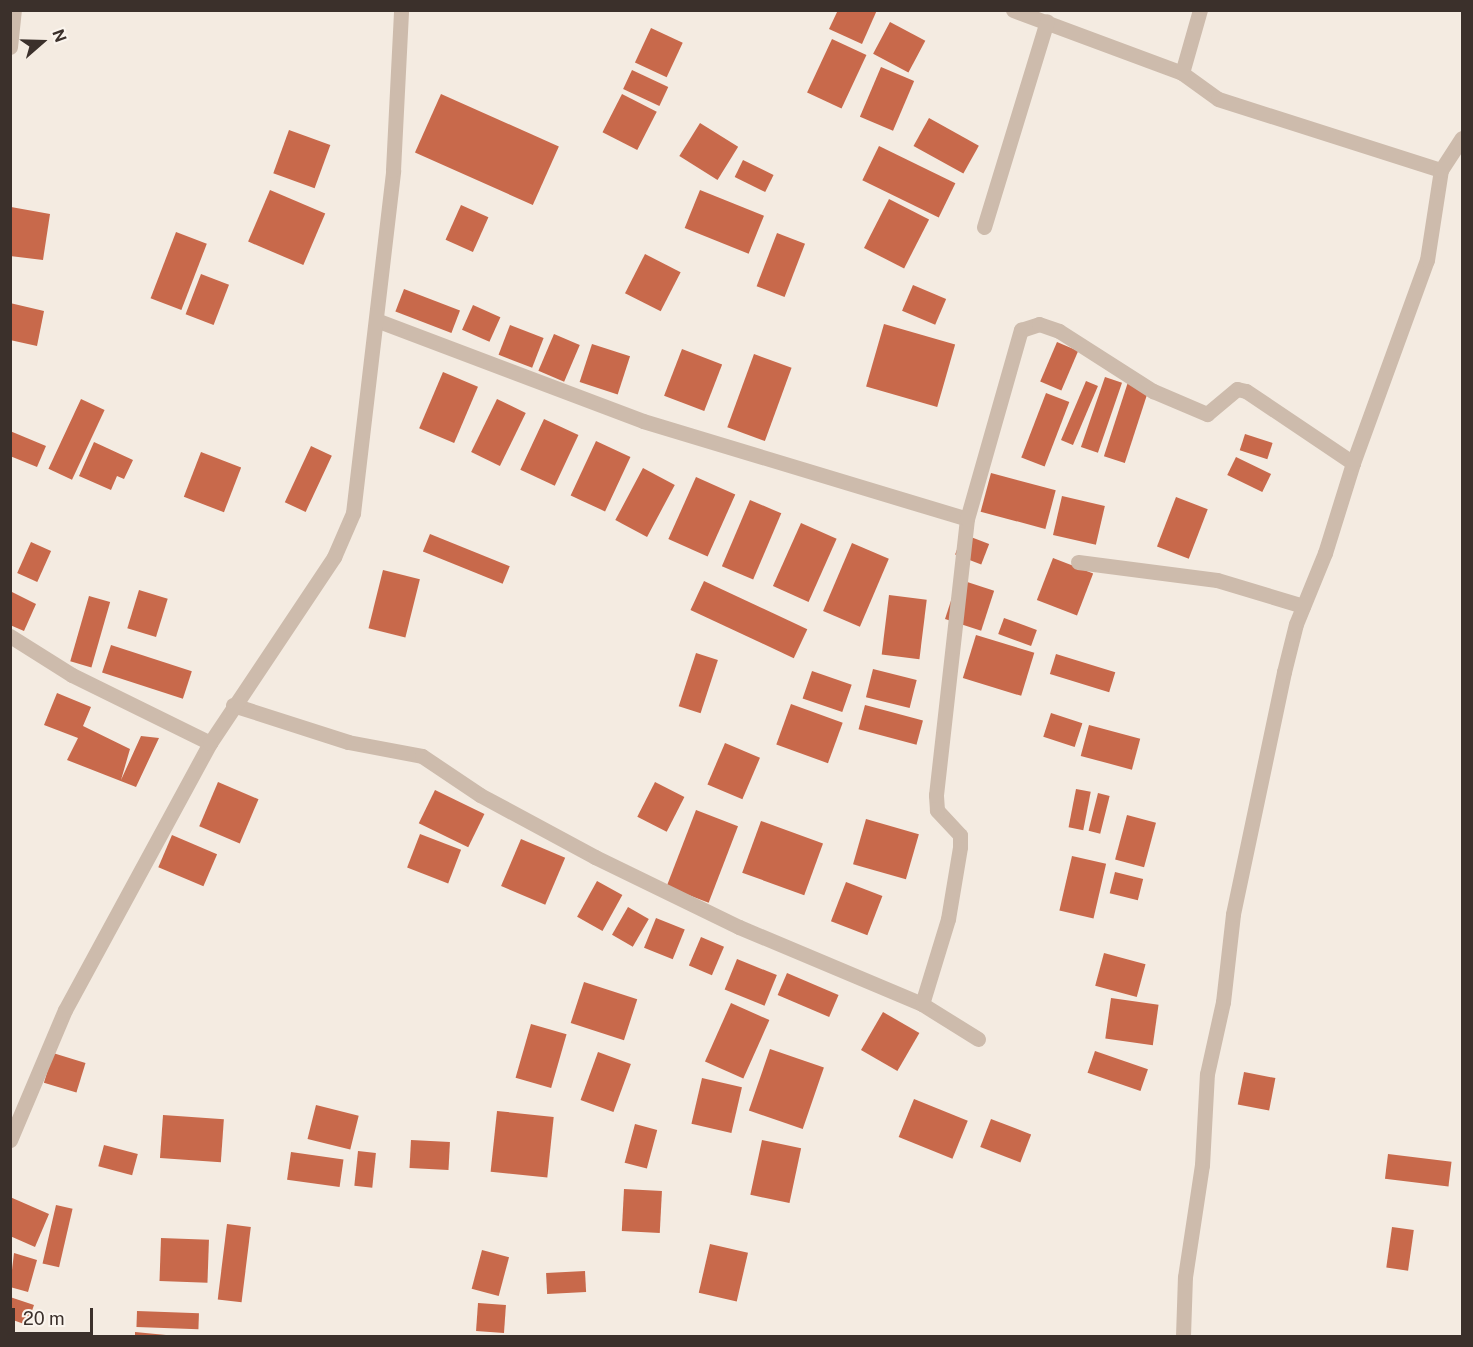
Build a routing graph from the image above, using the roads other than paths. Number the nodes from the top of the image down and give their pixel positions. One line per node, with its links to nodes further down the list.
1 (14, 10): 6 (street)
2 (401, 10): 11 (street)
3 (1012, 10): 5 (street)
4 (1200, 10): 7 (street)
5 (1047, 21): 7 (street); 10 (street)
6 (10, 47)
7 (1182, 73): 9 (street)
8 (1462, 138): 9 (street)
9 (1441, 170): 12 (street)
10 (984, 227)
11 (376, 320): 13 (street); 17 (street)
12 (1353, 463): 13 (street); 15 (street)
13 (967, 519): 19 (street)
14 (1078, 562): 15 (street)
15 (1303, 606): 22 (street)
16 (10, 636): 18 (street)
17 (233, 705): 18 (street); 19 (street)
18 (210, 742): 21 (street)
19 (922, 1004): 20 (street)
20 (978, 1039)
21 (10, 1140)
22 (1183, 1336)

